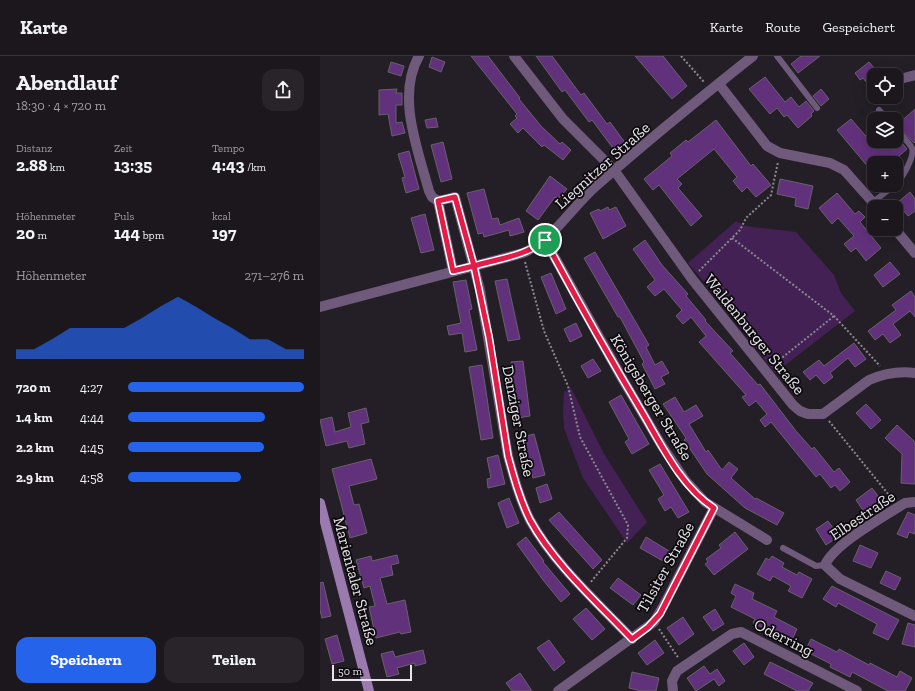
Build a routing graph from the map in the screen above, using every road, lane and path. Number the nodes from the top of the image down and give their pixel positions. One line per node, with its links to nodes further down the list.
1 (419, 56): 17 (street)
2 (514, 56): 12 (street, Waldenburger Straße)
3 (681, 56): 8 (path)
4 (753, 56): 8 (street, Liegnitzer Straße)
5 (777, 56): 9 (lane)
6 (915, 76): 7 (street)
7 (904, 78)
8 (715, 88): 11 (street); 12 (street, Liegnitzer Straße)
9 (817, 108)
10 (903, 137): 13 (lane)
11 (780, 153): 15 (street); 19 (path)
12 (614, 170): 20 (street, Liegnitzer Straße); 25 (street, Waldenburger Straße)
13 (903, 175)
14 (889, 192): 16 (lane)
15 (871, 200)
16 (880, 200)
17 (438, 201): 23 (street, Danziger Straße); 24 (street)
18 (901, 236): 22 (street)
19 (732, 238): 25 (path); 27 (path)
20 (545, 240): 21 (street, Liegnitzer Straße); 35 (street, Königsberger Straße)
21 (523, 253): 23 (street, Liegnitzer Straße); 39 (path)
22 (915, 253)
23 (474, 266): 24 (street, Liegnitzer Straße); 42 (street, Danziger Straße)
24 (453, 271): 26 (street, Liegnitzer Straße)
25 (692, 278): 28 (street, Waldenburger Straße)
26 (320, 307)
27 (834, 316): 28 (path); 30 (path)
28 (764, 372): 31 (street, Waldenburger Straße)
29 (915, 373): 30 (street)
30 (888, 374): 31 (street)
31 (824, 414): 34 (path)
32 (915, 502): 34 (street, Elbestraße)
33 (320, 503): 44 (main road, Marientaler Straße)
34 (898, 507): 38 (street, Elbestraße)
35 (714, 508): 36 (street, Königsberger Straße); 41 (street, Tilsiter Straße)
36 (767, 540)
37 (783, 548): 38 (lane)
38 (826, 562): 40 (street)
39 (597, 574)
40 (915, 616)
41 (654, 622): 42 (street, Tilsiter Straße); 43 (path)
42 (632, 639): 45 (street, Tilsiter Straße)
43 (684, 666): 46 (street, Oderring); 47 (street, Oderring)
44 (370, 691)
45 (558, 691)
46 (673, 691)
47 (857, 691)

